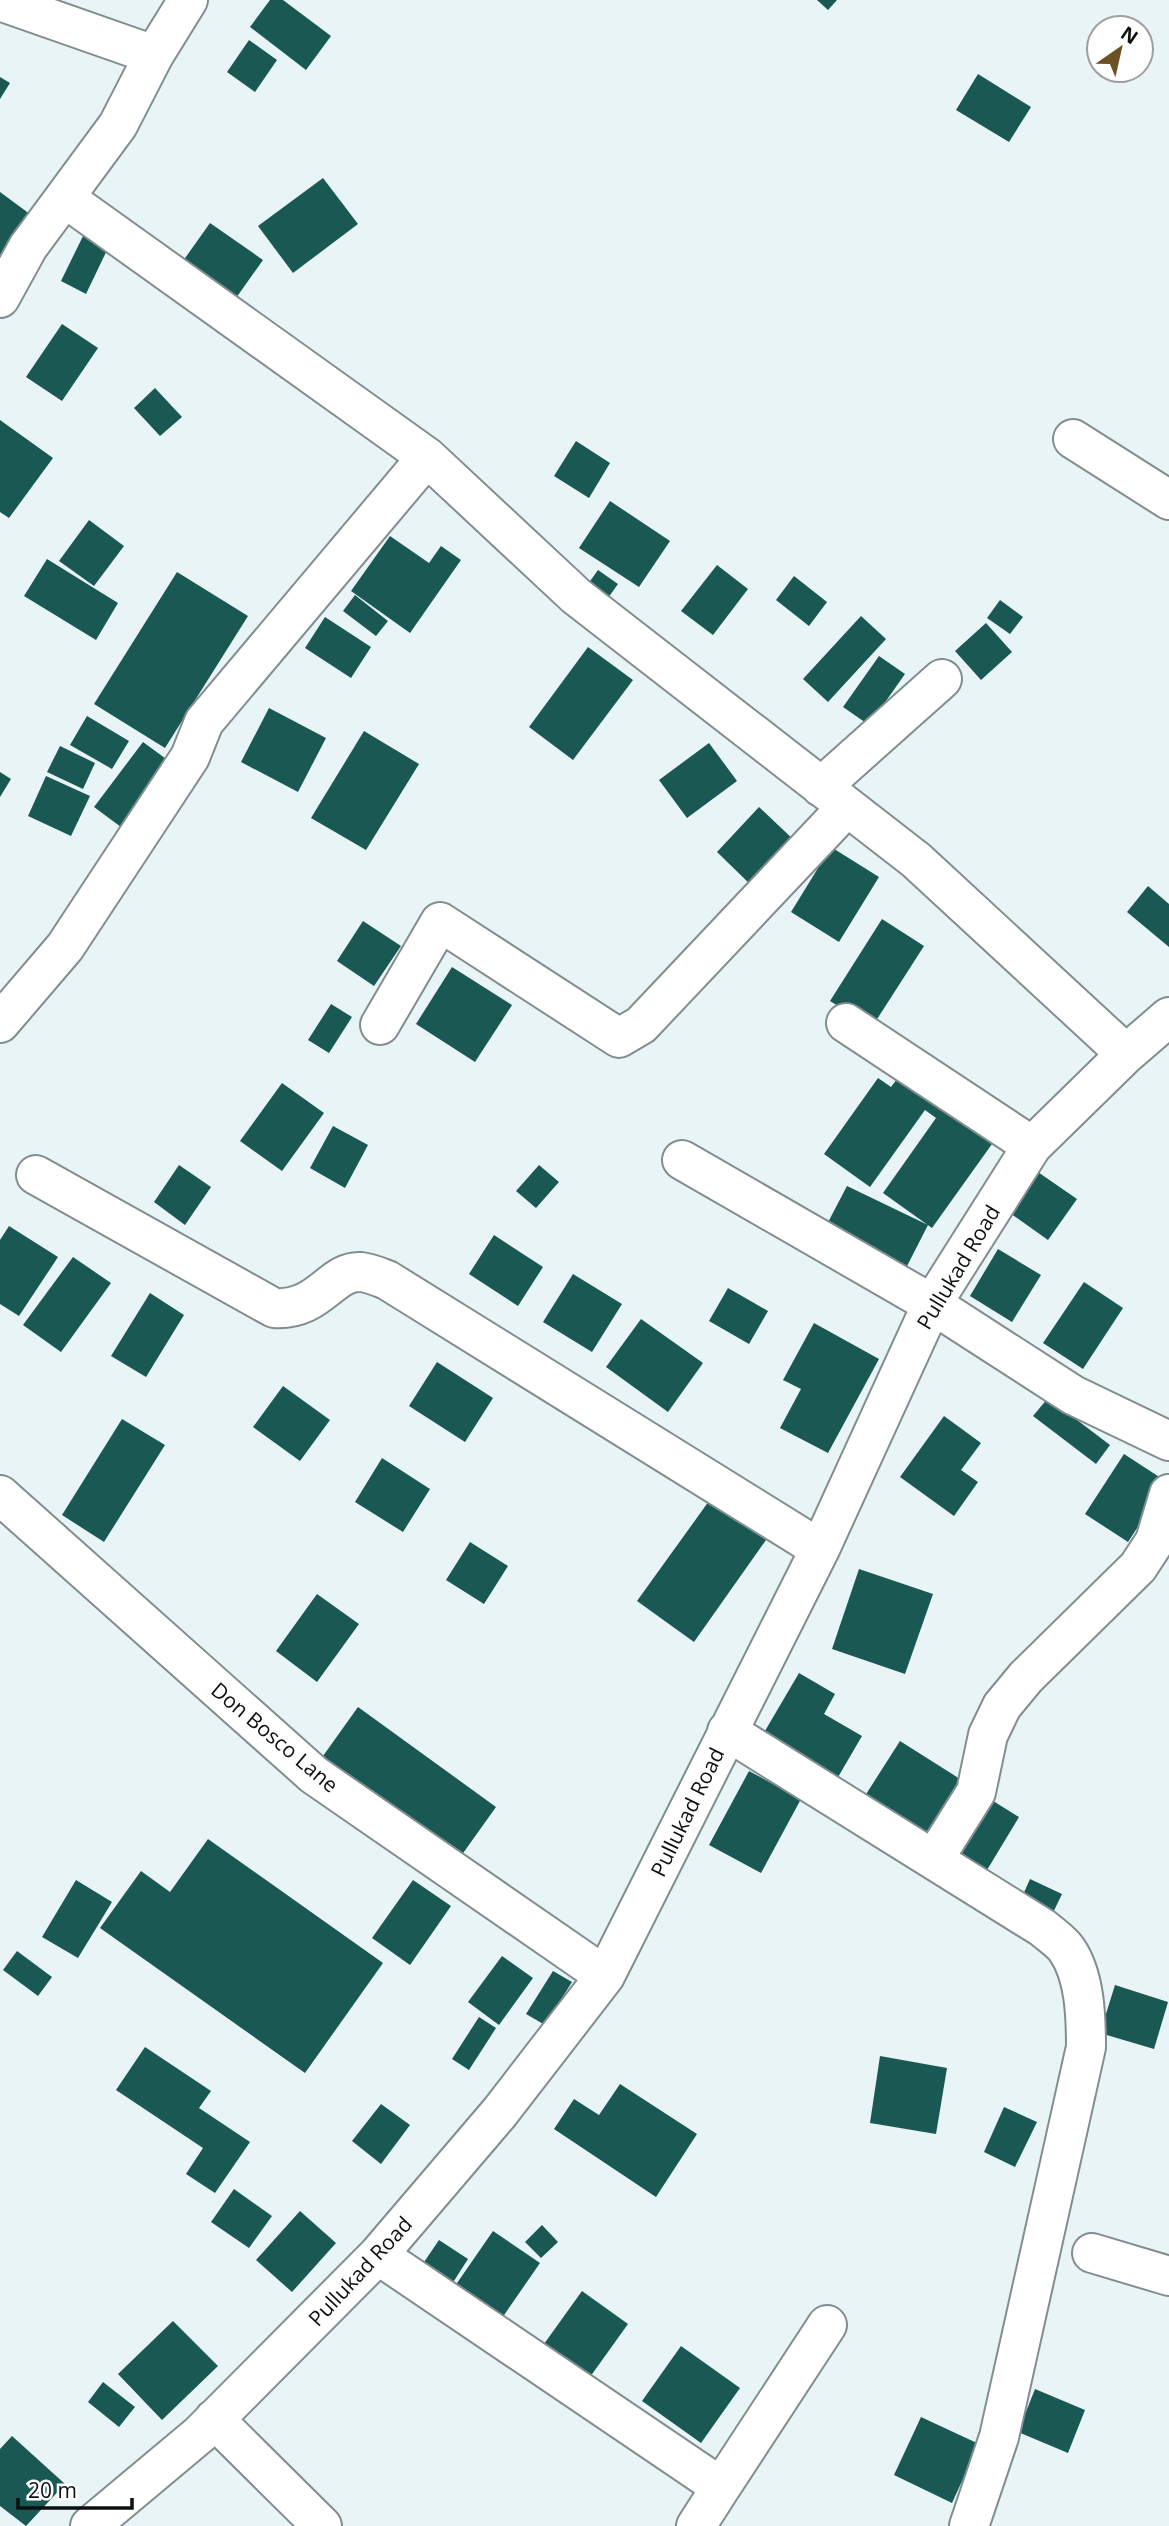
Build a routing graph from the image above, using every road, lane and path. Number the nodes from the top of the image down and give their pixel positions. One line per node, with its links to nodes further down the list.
1 (188, 0): 3 (street)
2 (0, 1): 3 (street)
3 (154, 55): 4 (street)
4 (65, 198): 5 (street); 7 (street)
5 (0, 298)
6 (1073, 439): 8 (street)
7 (427, 457): 10 (street); 12 (street)
8 (1169, 500)
9 (942, 679): 10 (street)
10 (833, 798): 14 (street); 15 (street)
11 (1169, 1017): 15 (street, Pullukad Road)
12 (0, 1023)
13 (846, 1023): 16 (street)
14 (380, 1025)
15 (1126, 1054): 16 (street, Pullukad Road)
16 (1032, 1146): 19 (street, Pullukad Road)
17 (682, 1160): 19 (street)
18 (36, 1175): 23 (street)
19 (932, 1304): 20 (street); 23 (street, Pullukad Road)
20 (1169, 1441)
21 (1169, 1494): 25 (street)
22 (0, 1495): 26 (street, Don Bosco Lane)
23 (820, 1549): 24 (street, Pullukad Road)
24 (727, 1731): 25 (street); 26 (street, Pullukad Road)
25 (934, 1859): 36 (street)
26 (605, 1976): 28 (street, Pullukad Road)
27 (1092, 2253): 29 (street)
28 (378, 2255): 31 (street, Pullukad Road); 32 (street)
29 (1169, 2276)
30 (827, 2325): 32 (street)
31 (214, 2419): 33 (street, Pullukad Road); 34 (street)
32 (721, 2487): 35 (street)
33 (90, 2526)
34 (322, 2526)
35 (696, 2526)
36 (969, 2526)

